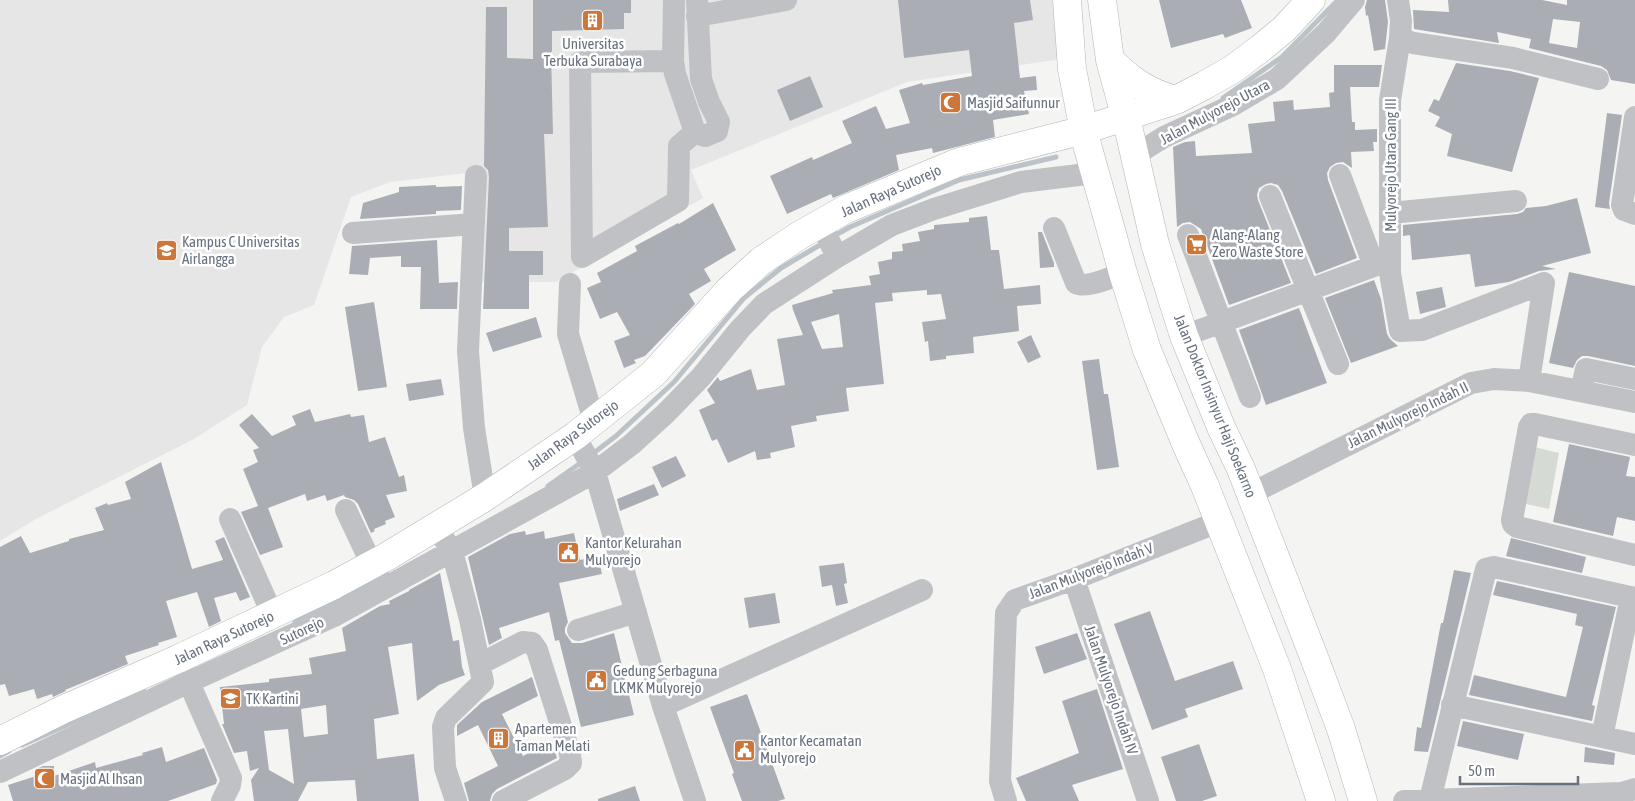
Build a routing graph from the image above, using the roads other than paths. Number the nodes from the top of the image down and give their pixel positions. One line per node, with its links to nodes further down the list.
1 (674, 0): 11 (street)
2 (786, 0): 7 (street)
3 (1067, 0): 18 (main road)
4 (1102, 0): 10 (main road, Jalan Doktor Insinyur Haji Soekarno)
5 (1354, 0): 8 (street, Jalan Mulyorejo Utara)
6 (1398, 0): 9 (street, Mulyorejo Utara Gang III)
7 (697, 8): 15 (street)
8 (1305, 28): 13 (main road, Jalan Raya Sutorejo); 16 (street, Jalan Mulyorejo Utara)
9 (1400, 38): 12 (street); 24 (street, Mulyorejo Utara Gang III)
10 (1110, 60): 13 (main road); 16 (main road, Jalan Doktor Insinyur Haji Soekarno)
11 (673, 61): 15 (street); 15 (street)
12 (1598, 79)
13 (1176, 100): 16 (main road, Jalan Raya Sutorejo)
14 (1635, 117): 25 (street)
15 (695, 132)
16 (1130, 135): 18 (main road, Jalan Raya Sutorejo); 37 (main road, Jalan Doktor Insinyur Haji Soekarno)
17 (1015, 152): 18 (main road, Jalan Raya Sutorejo); 21 (street); 30 (main road, Jalan Raya Sutorejo)
18 (1089, 152): 21 (street, Sutorejo); 32 (main road)
19 (1340, 175): 31 (street)
20 (476, 176): 26 (street)
21 (1021, 180): 30 (street, Sutorejo)
22 (1270, 196): 34 (street)
23 (1516, 201): 24 (street)
24 (1390, 213): 40 (street, Mulyorejo Utara Gang III)
25 (1635, 214)
26 (474, 224): 28 (street); 51 (street)
27 (1054, 228): 32 (street)
28 (353, 232)
29 (1188, 235): 36 (street)
30 (828, 240): 45 (main road, Jalan Raya Sutorejo); 48 (street, Sutorejo)
31 (1374, 266): 34 (street); 35 (street)
32 (1123, 273): 46 (main road)
33 (570, 284): 45 (street)
34 (1308, 291): 36 (street); 38 (street)
35 (1389, 302)
36 (1222, 323): 37 (street); 42 (street)
37 (1184, 336): 44 (main road, Jalan Doktor Insinyur Haji Soekarno)
38 (1338, 364)
39 (1635, 379): 41 (street)
40 (1530, 381): 41 (street, Jalan Mulyorejo Indah II); 49 (street, Jalan Mulyorejo Indah II)
41 (1581, 391): 43 (street, Jalan Mulyorejo Indah II)
42 (1250, 397)
43 (1635, 402)
44 (1222, 427): 46 (main road); 49 (main road, Jalan Doktor Insinyur Haji Soekarno)
45 (584, 434): 48 (street); 51 (main road, Jalan Raya Sutorejo)
46 (1186, 444): 50 (main road)
47 (1635, 445): 56 (street)
48 (594, 468): 55 (street, Sutorejo); 61 (street)
49 (1246, 482): 50 (main road); 82 (main road, Jalan Doktor Insinyur Haji Soekarno)
50 (1205, 486): 54 (main road)
51 (485, 497): 55 (main road, Jalan Raya Sutorejo)
52 (346, 510): 57 (street)
53 (230, 519): 62 (street)
54 (1218, 522): 58 (street, Jalan Mulyorejo Indah V); 81 (main road)
55 (444, 539): 57 (main road, Jalan Raya Sutorejo); 64 (street); 65 (street, Sutorejo)
56 (1635, 555)
57 (372, 565): 62 (main road, Jalan Raya Sutorejo)
58 (1074, 579): 79 (street, Jalan Mulyorejo Indah V); 80 (street, Jalan Mulyorejo Indah IV)
59 (922, 590): 67 (street)
60 (1633, 598): 66 (street); 68 (street)
61 (636, 612): 63 (street); 67 (street)
62 (273, 616): 65 (main road, Jalan Raya Sutorejo)
63 (578, 630)
64 (480, 664): 76 (street); 77 (street)
65 (184, 671): 69 (main road, Jalan Raya Sutorejo); 71 (street, Sutorejo); 75 (street)
66 (1452, 705): 68 (street); 74 (street)
67 (663, 706): 78 (street)
68 (1602, 737): 70 (street)
69 (0, 741)
70 (1635, 744)
71 (0, 772)
72 (1635, 789): 73 (street)
73 (1576, 798): 74 (street)
74 (1430, 800): 83 (street)
75 (222, 801)
76 (456, 801)
77 (503, 801)
78 (695, 801)
79 (1006, 801)
80 (1148, 801)
81 (1322, 801)
82 (1363, 801)
83 (1404, 801)

